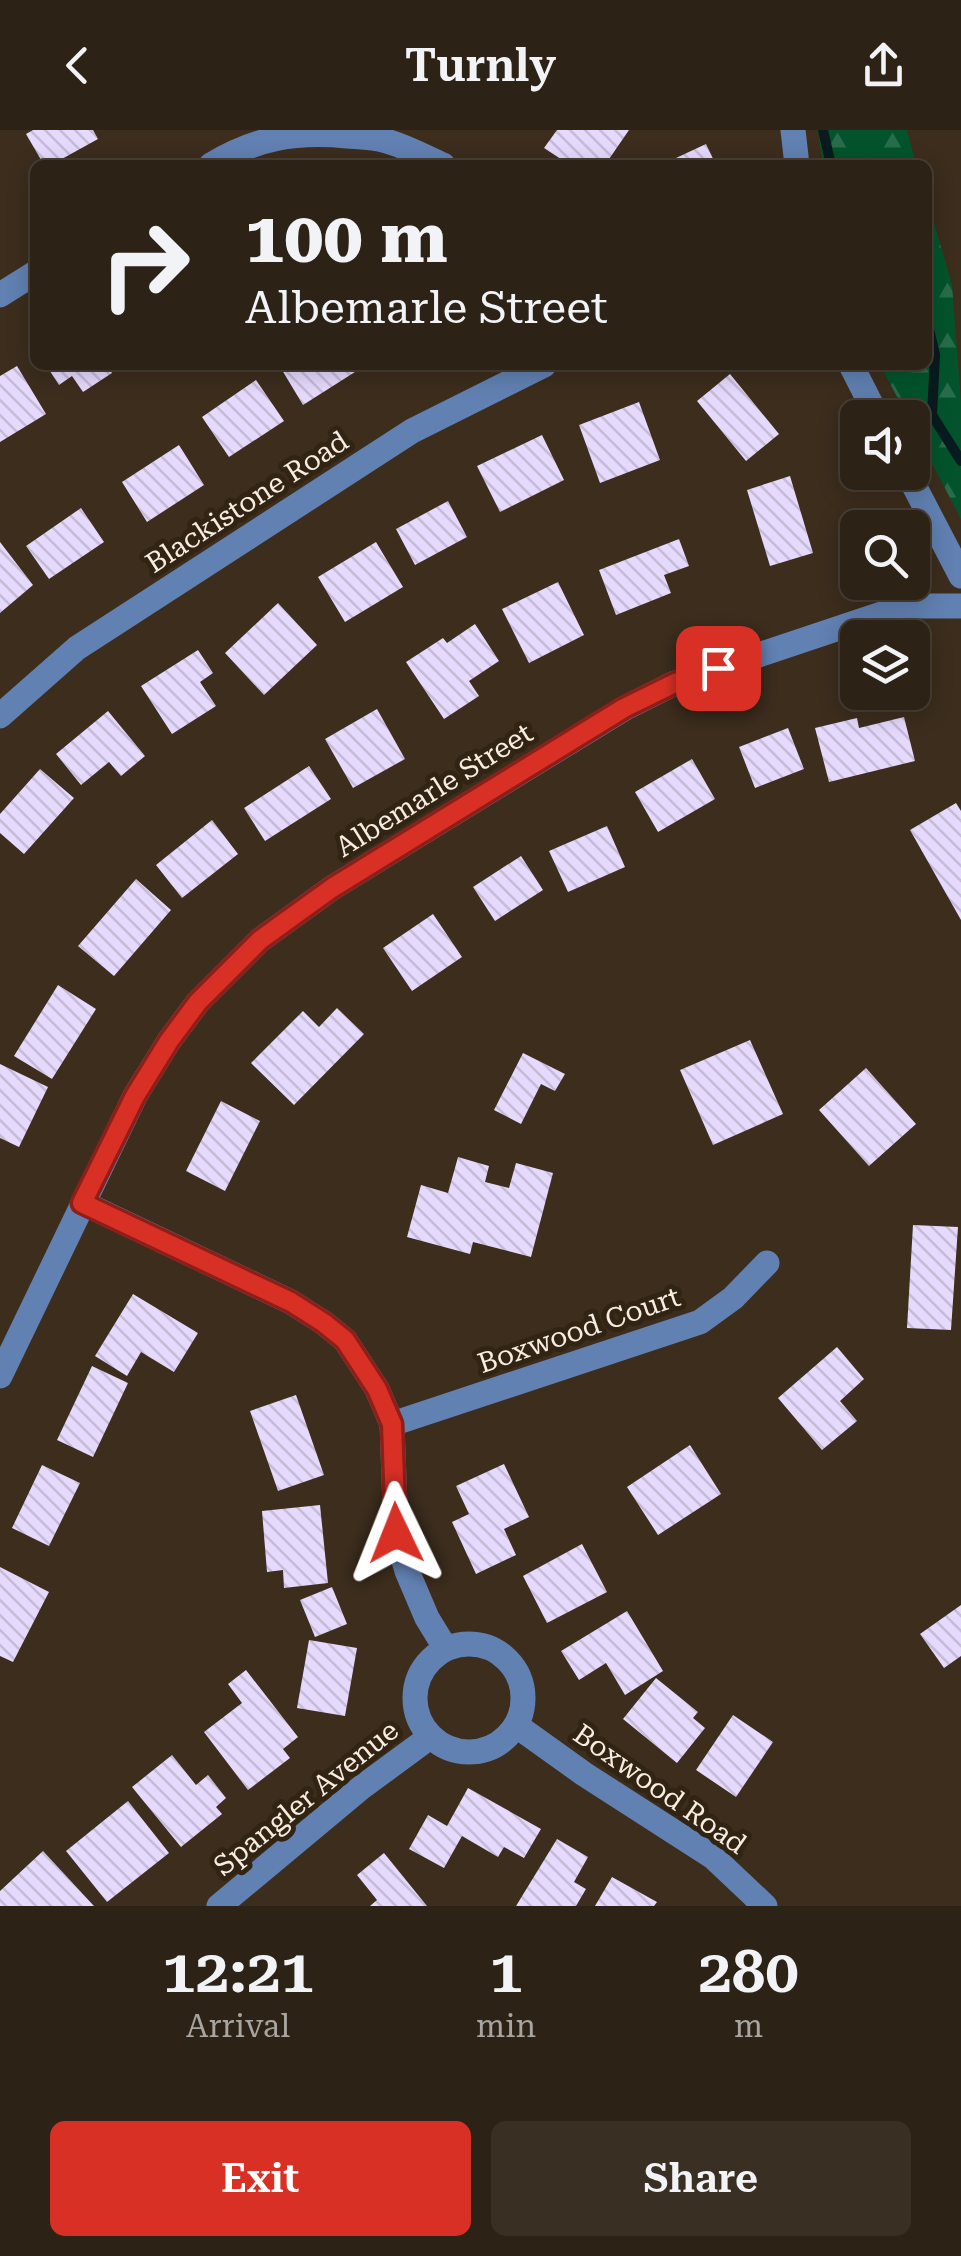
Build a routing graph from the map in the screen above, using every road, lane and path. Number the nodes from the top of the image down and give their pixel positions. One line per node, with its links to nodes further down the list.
1 (794, 130): 5 (street)
2 (384, 135): 3 (street); 4 (street)
3 (220, 160)
4 (434, 160)
5 (797, 160)
6 (30, 276): 7 (street)
7 (0, 295)
8 (534, 370): 14 (street, Blackistone Road)
9 (853, 370): 10 (street)
10 (868, 400)
11 (916, 490): 12 (street)
12 (961, 576)
13 (961, 606): 15 (street, Albemarle Street)
14 (0, 716)
15 (82, 1203): 17 (street, Albemarle Street); 18 (street)
16 (767, 1263): 18 (street, Boxwood Court)
17 (0, 1376)
18 (392, 1424): 19 (street)
19 (446, 1649): 20 (street); 21 (street)
20 (517, 1726): 21 (street); 23 (street, Boxwood Road)
21 (430, 1737): 22 (street, Spangler Avenue)
22 (219, 1906)
23 (765, 1906)

